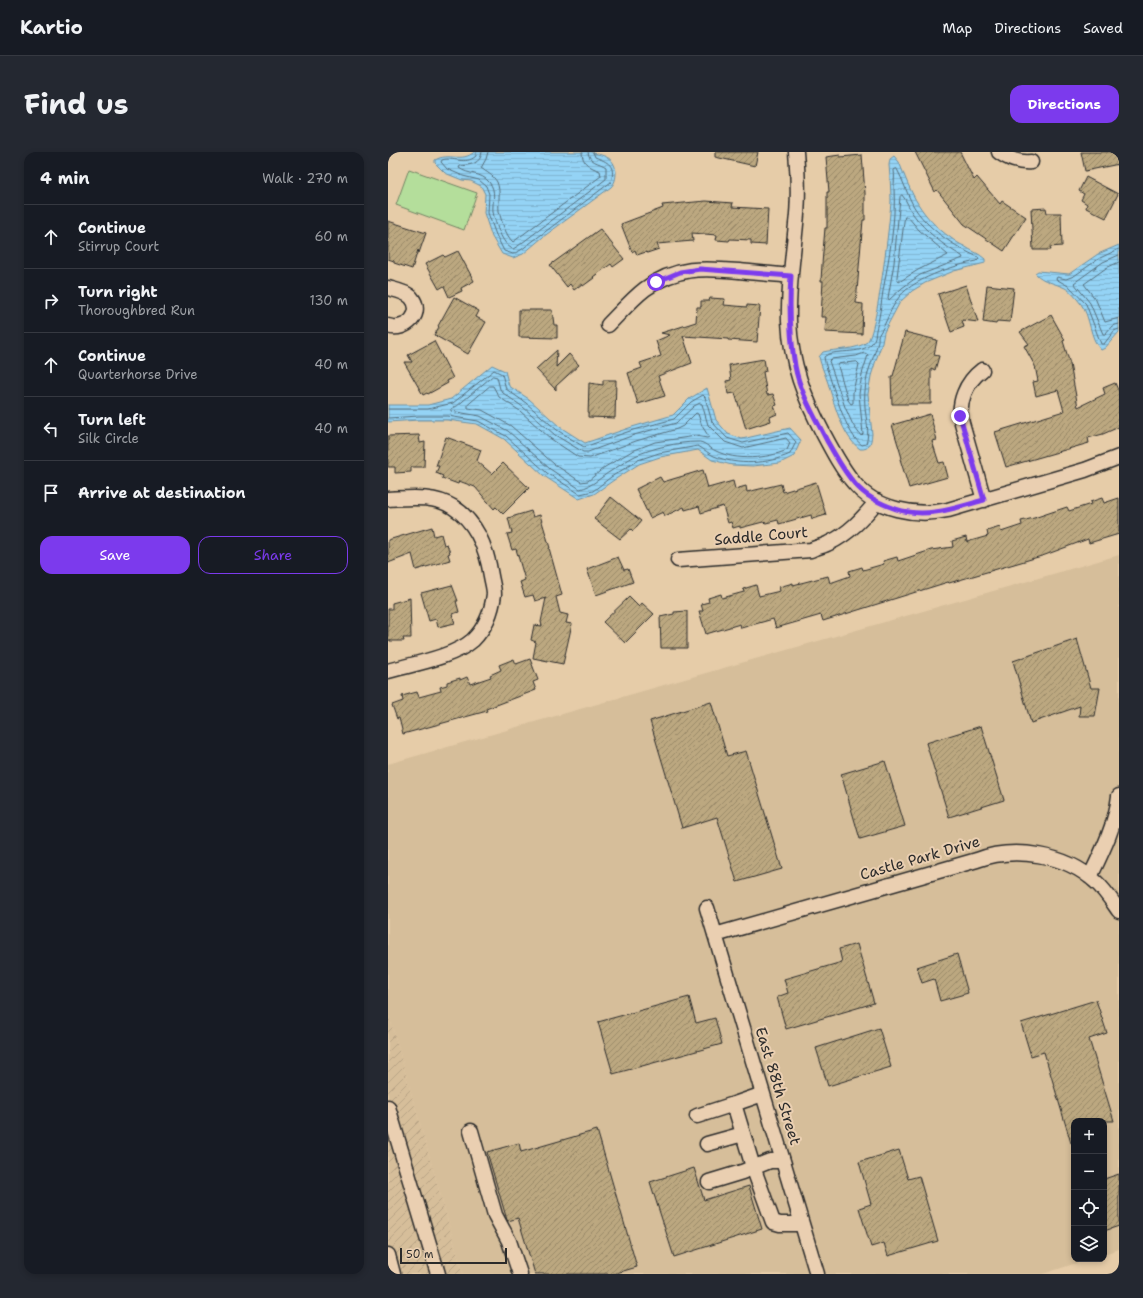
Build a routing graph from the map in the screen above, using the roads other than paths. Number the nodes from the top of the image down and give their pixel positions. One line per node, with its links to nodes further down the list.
1 (796, 152): 4 (street)
2 (999, 152): 3 (street)
3 (1031, 162)
4 (791, 276): 6 (street); 12 (street)
5 (388, 288): 7 (street)
6 (608, 325)
7 (388, 326)
8 (982, 370): 11 (street)
9 (1119, 457): 11 (street)
10 (388, 499): 14 (street)
11 (984, 500): 12 (street)
12 (877, 501): 13 (street, Saddle Court)
13 (678, 560)
14 (388, 671)
15 (1119, 803): 16 (street)
16 (1090, 877): 18 (street, Castle Park Drive); 19 (street, Castle Park Drive)
17 (707, 908): 19 (street, East 88th Street)
18 (1119, 911)
19 (715, 935): 20 (street, East 88th Street)
20 (763, 1094): 21 (street); 27 (street, East 88th Street)
21 (734, 1104): 23 (street); 25 (street)
22 (388, 1107): 33 (street)
23 (697, 1116)
24 (471, 1131): 34 (street)
25 (743, 1134): 26 (street); 28 (street)
26 (707, 1144)
27 (783, 1162): 28 (street); 30 (street, East 88th Street)
28 (753, 1167): 29 (street); 30 (street)
29 (709, 1182)
30 (802, 1224): 35 (street, East 88th Street)
31 (388, 1255): 32 (street)
32 (394, 1274)
33 (438, 1274)
34 (520, 1274)
35 (817, 1274)

